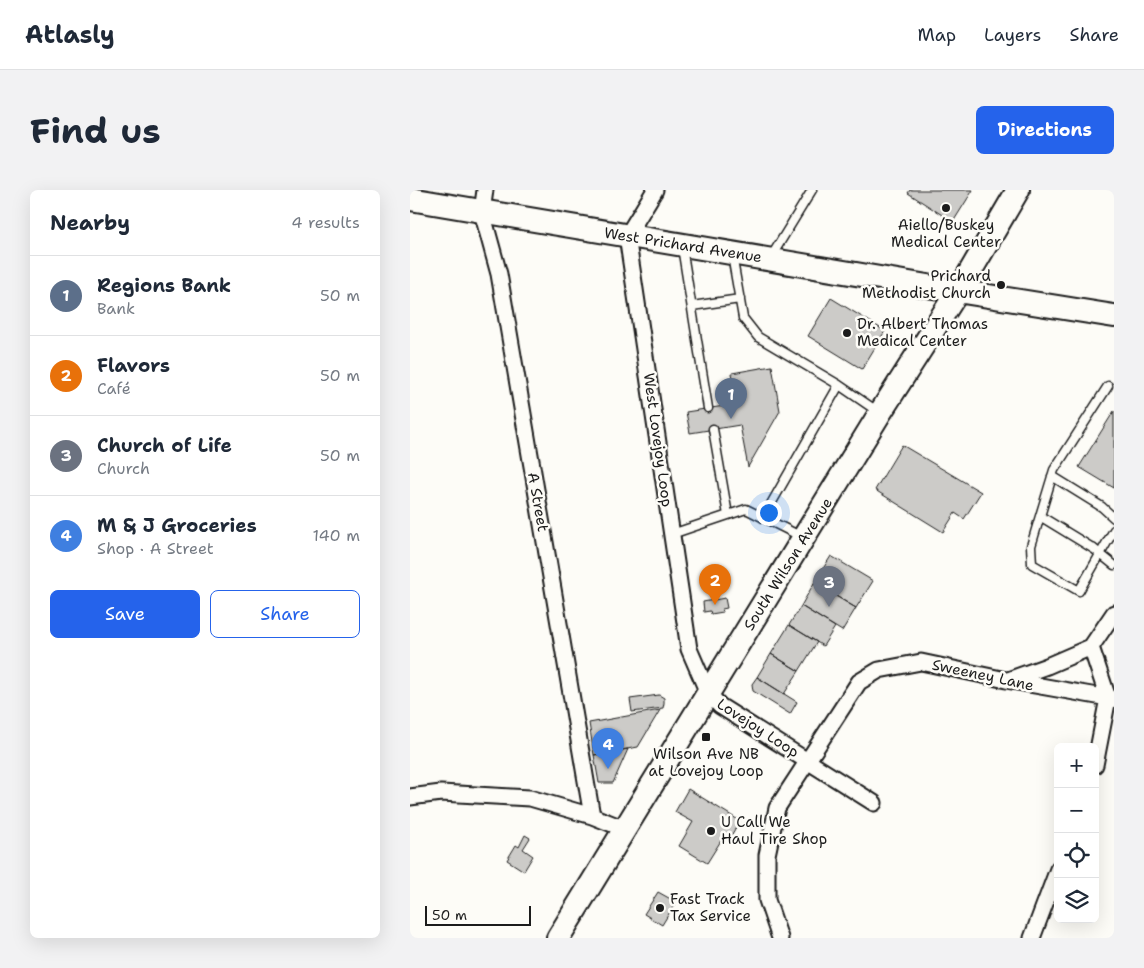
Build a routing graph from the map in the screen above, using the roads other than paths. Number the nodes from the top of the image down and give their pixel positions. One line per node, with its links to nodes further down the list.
1 (655, 190): 6 (street)
2 (812, 190): 9 (lane)
3 (1018, 190): 10 (main road, South Wilson Avenue)
4 (410, 199): 5 (main road, West Prichard Avenue)
5 (484, 201): 6 (main road, West Prichard Avenue); 38 (street, A Street)
6 (627, 236): 7 (main road, West Prichard Avenue); 25 (street, West Lovejoy Loop)
7 (682, 245): 8 (main road, West Prichard Avenue); 12 (lane)
8 (732, 253): 9 (main road, West Prichard Avenue); 11 (lane)
9 (769, 260): 10 (main road, West Prichard Avenue)
10 (957, 291): 13 (main road, West Prichard Avenue); 17 (main road, South Wilson Avenue)
11 (740, 299): 12 (lane); 14 (lane)
12 (692, 306): 16 (lane)
13 (1114, 316)
14 (839, 385): 17 (lane); 22 (lane)
15 (1108, 386): 19 (lane)
16 (708, 408)
17 (880, 413): 26 (main road, South Wilson Avenue)
18 (713, 429): 20 (lane)
19 (1052, 476): 21 (lane); 23 (lane)
20 (728, 515): 22 (lane); 25 (lane)
21 (1040, 516): 27 (lane); 27 (lane)
22 (764, 518): 26 (lane)
23 (1114, 518)
24 (1114, 530): 27 (lane)
25 (672, 534): 32 (street, West Lovejoy Loop)
26 (804, 538): 32 (main road, South Wilson Avenue)
27 (1100, 554): 28 (lane)
28 (1114, 565)
29 (1114, 613): 30 (street)
30 (1092, 647): 31 (street); 33 (street)
31 (1006, 680): 33 (street, Sweeney Lane); 35 (street, Sweeney Lane)
32 (708, 693): 35 (street, Lovejoy Loop); 39 (main road, South Wilson Avenue)
33 (1111, 699): 34 (street)
34 (1099, 748)
35 (808, 761): 37 (street, Lovejoy Loop); 42 (street, Sweeney Lane)
36 (410, 797): 38 (street)
37 (874, 803)
38 (592, 816): 39 (street)
39 (625, 829): 41 (main road, South Wilson Avenue)
40 (1055, 878): 43 (street)
41 (558, 938)
42 (780, 938)
43 (1032, 938)

